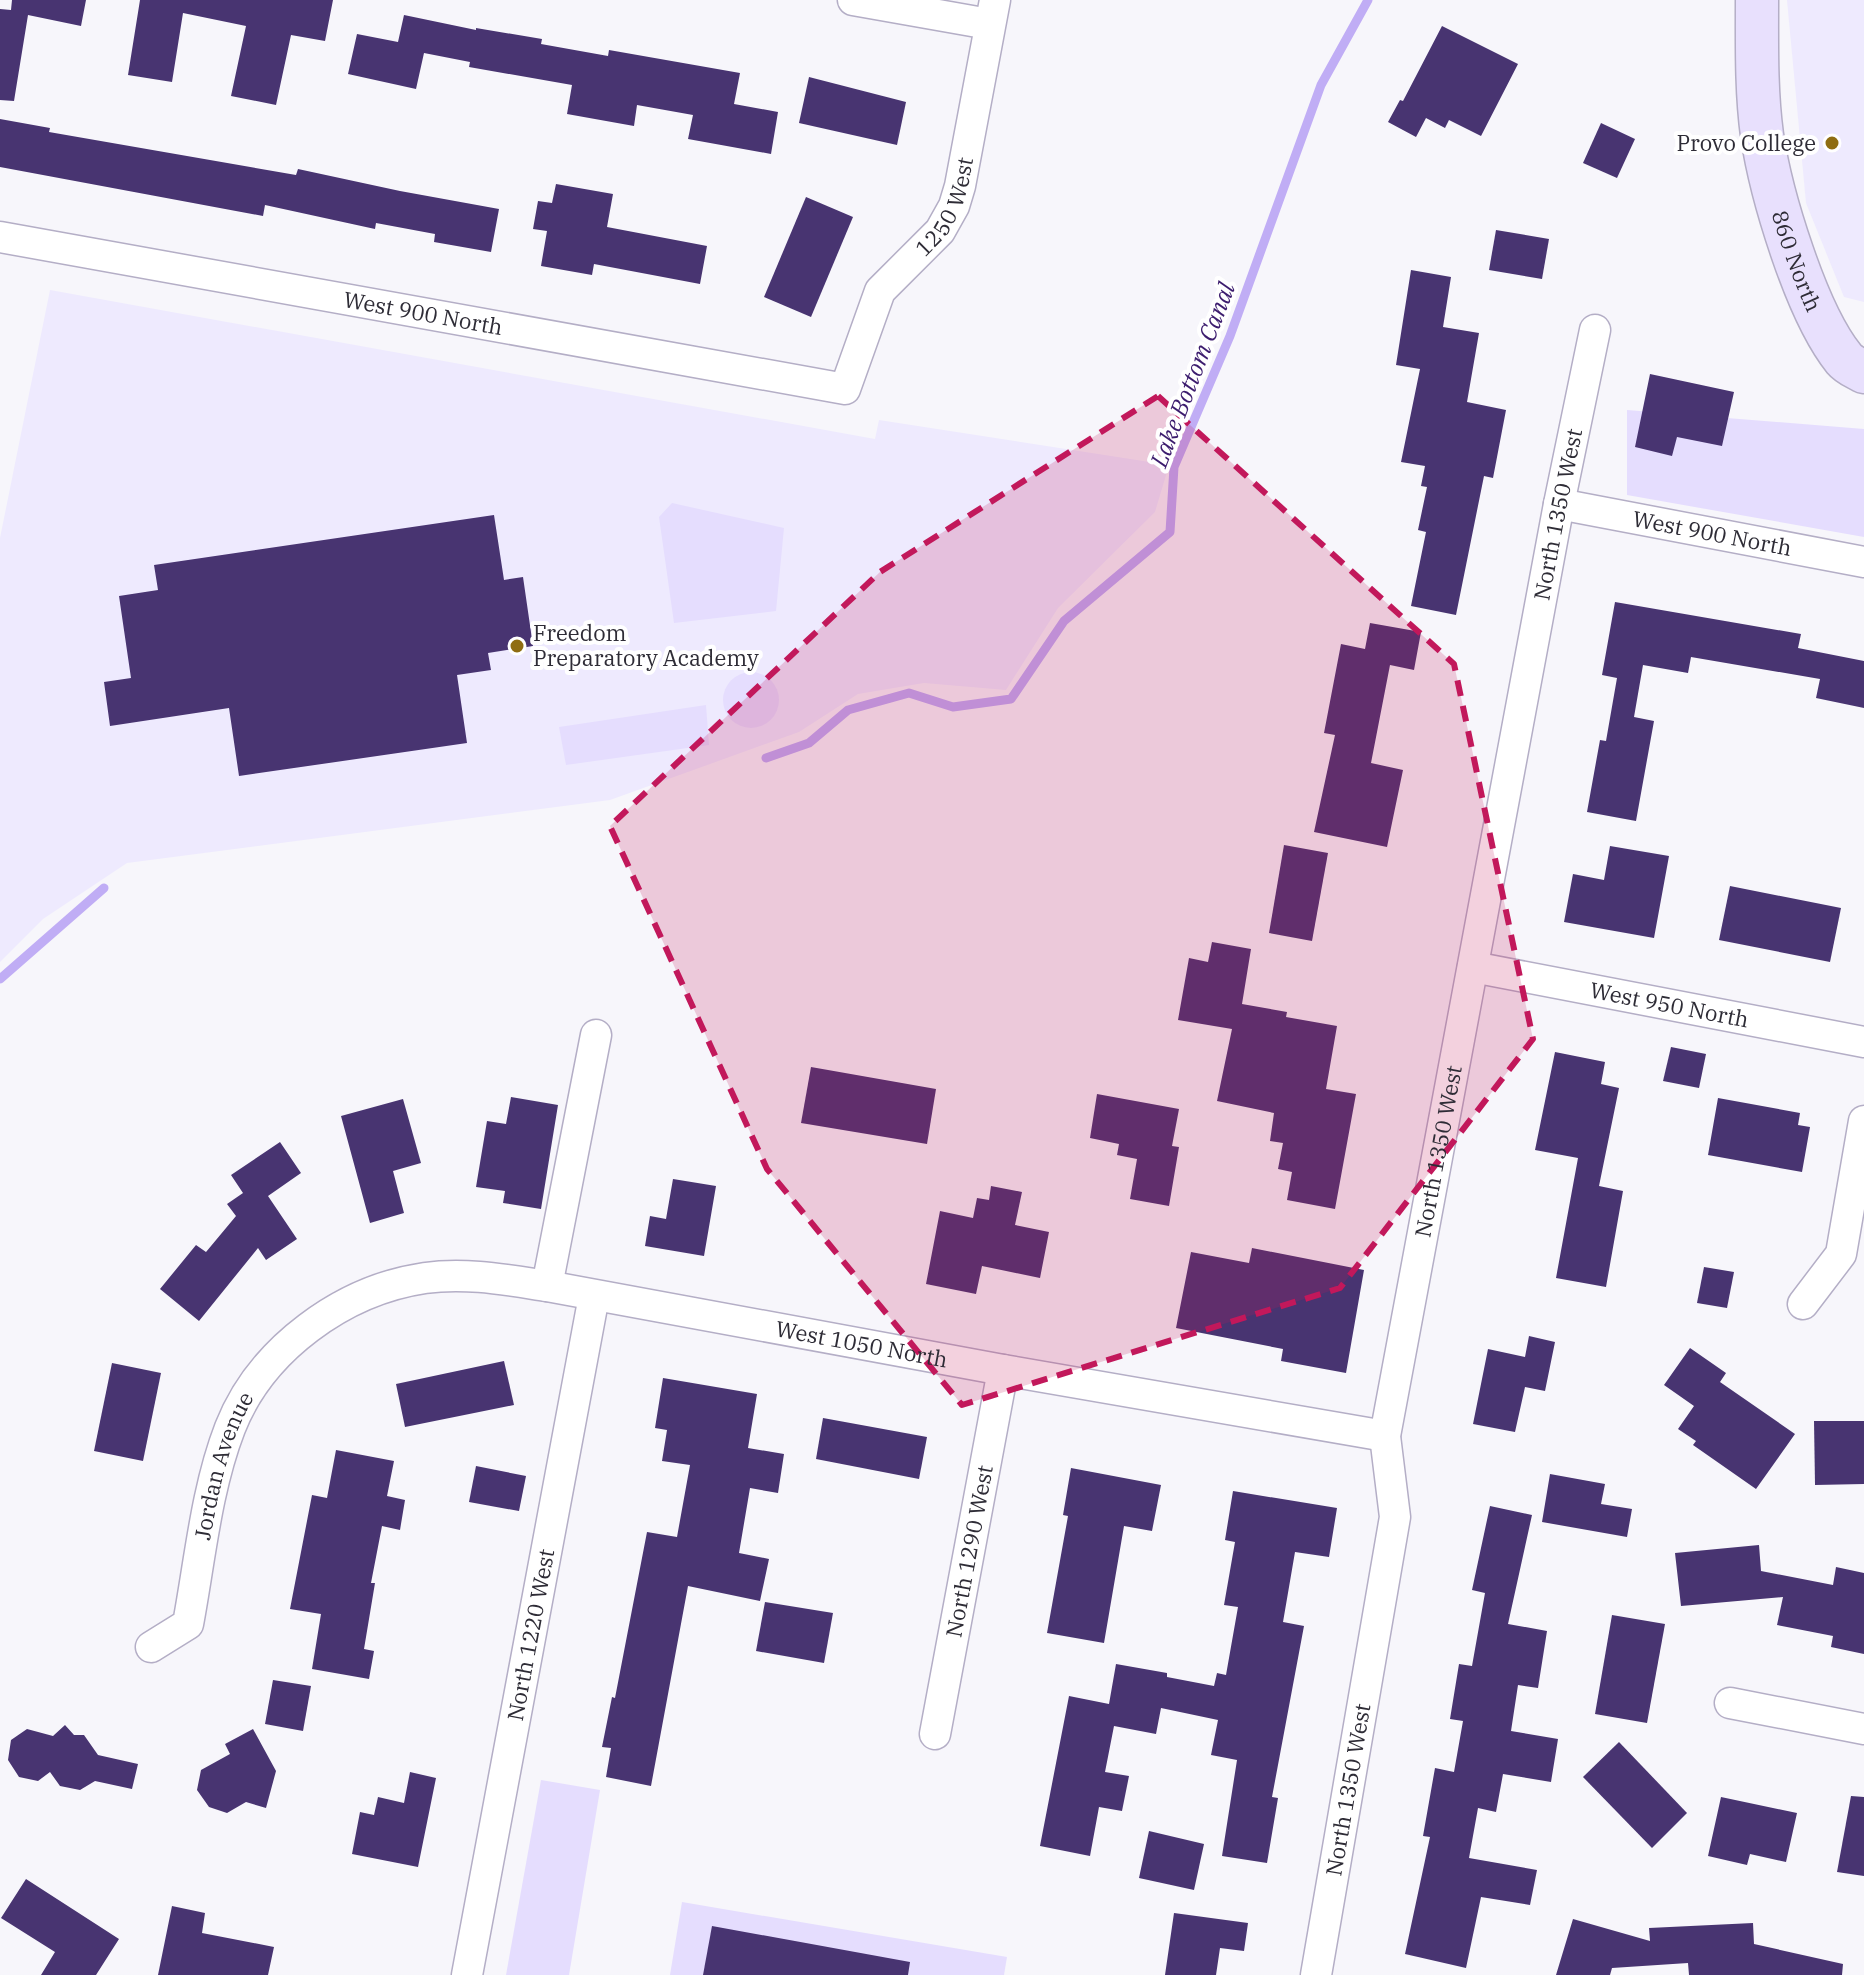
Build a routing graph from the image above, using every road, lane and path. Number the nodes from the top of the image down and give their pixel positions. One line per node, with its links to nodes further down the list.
1 (853, 0): 3 (street)
2 (1757, 0): 6 (street, 860 North)
3 (992, 12): 7 (street, 1250 West)
4 (0, 237): 7 (street, West 900 North)
5 (1595, 330): 8 (street, North 1350 West)
6 (1864, 372)
7 (845, 389)
8 (1559, 504): 9 (street, West 900 North); 10 (street, North 1350 West)
9 (1864, 562)
10 (1473, 967): 12 (street, West 950 North); 19 (street, North 1350 West)
11 (596, 1035): 14 (street)
12 (1864, 1042)
13 (1864, 1121): 16 (street)
14 (547, 1286): 15 (street, West 1050 North); 17 (street, West 1050 North)
15 (594, 1296): 18 (street, West 1050 North); 24 (street, North 1220 West)
16 (1803, 1304)
17 (342, 1308): 20 (street, Jordan Avenue)
18 (1003, 1370): 19 (street, West 1050 North); 23 (street, North 1290 West)
19 (1385, 1436): 25 (street, North 1350 West)
20 (151, 1647)
21 (1730, 1703): 22 (street)
22 (1864, 1729)
23 (935, 1734)
24 (467, 1975)
25 (1316, 1975)

